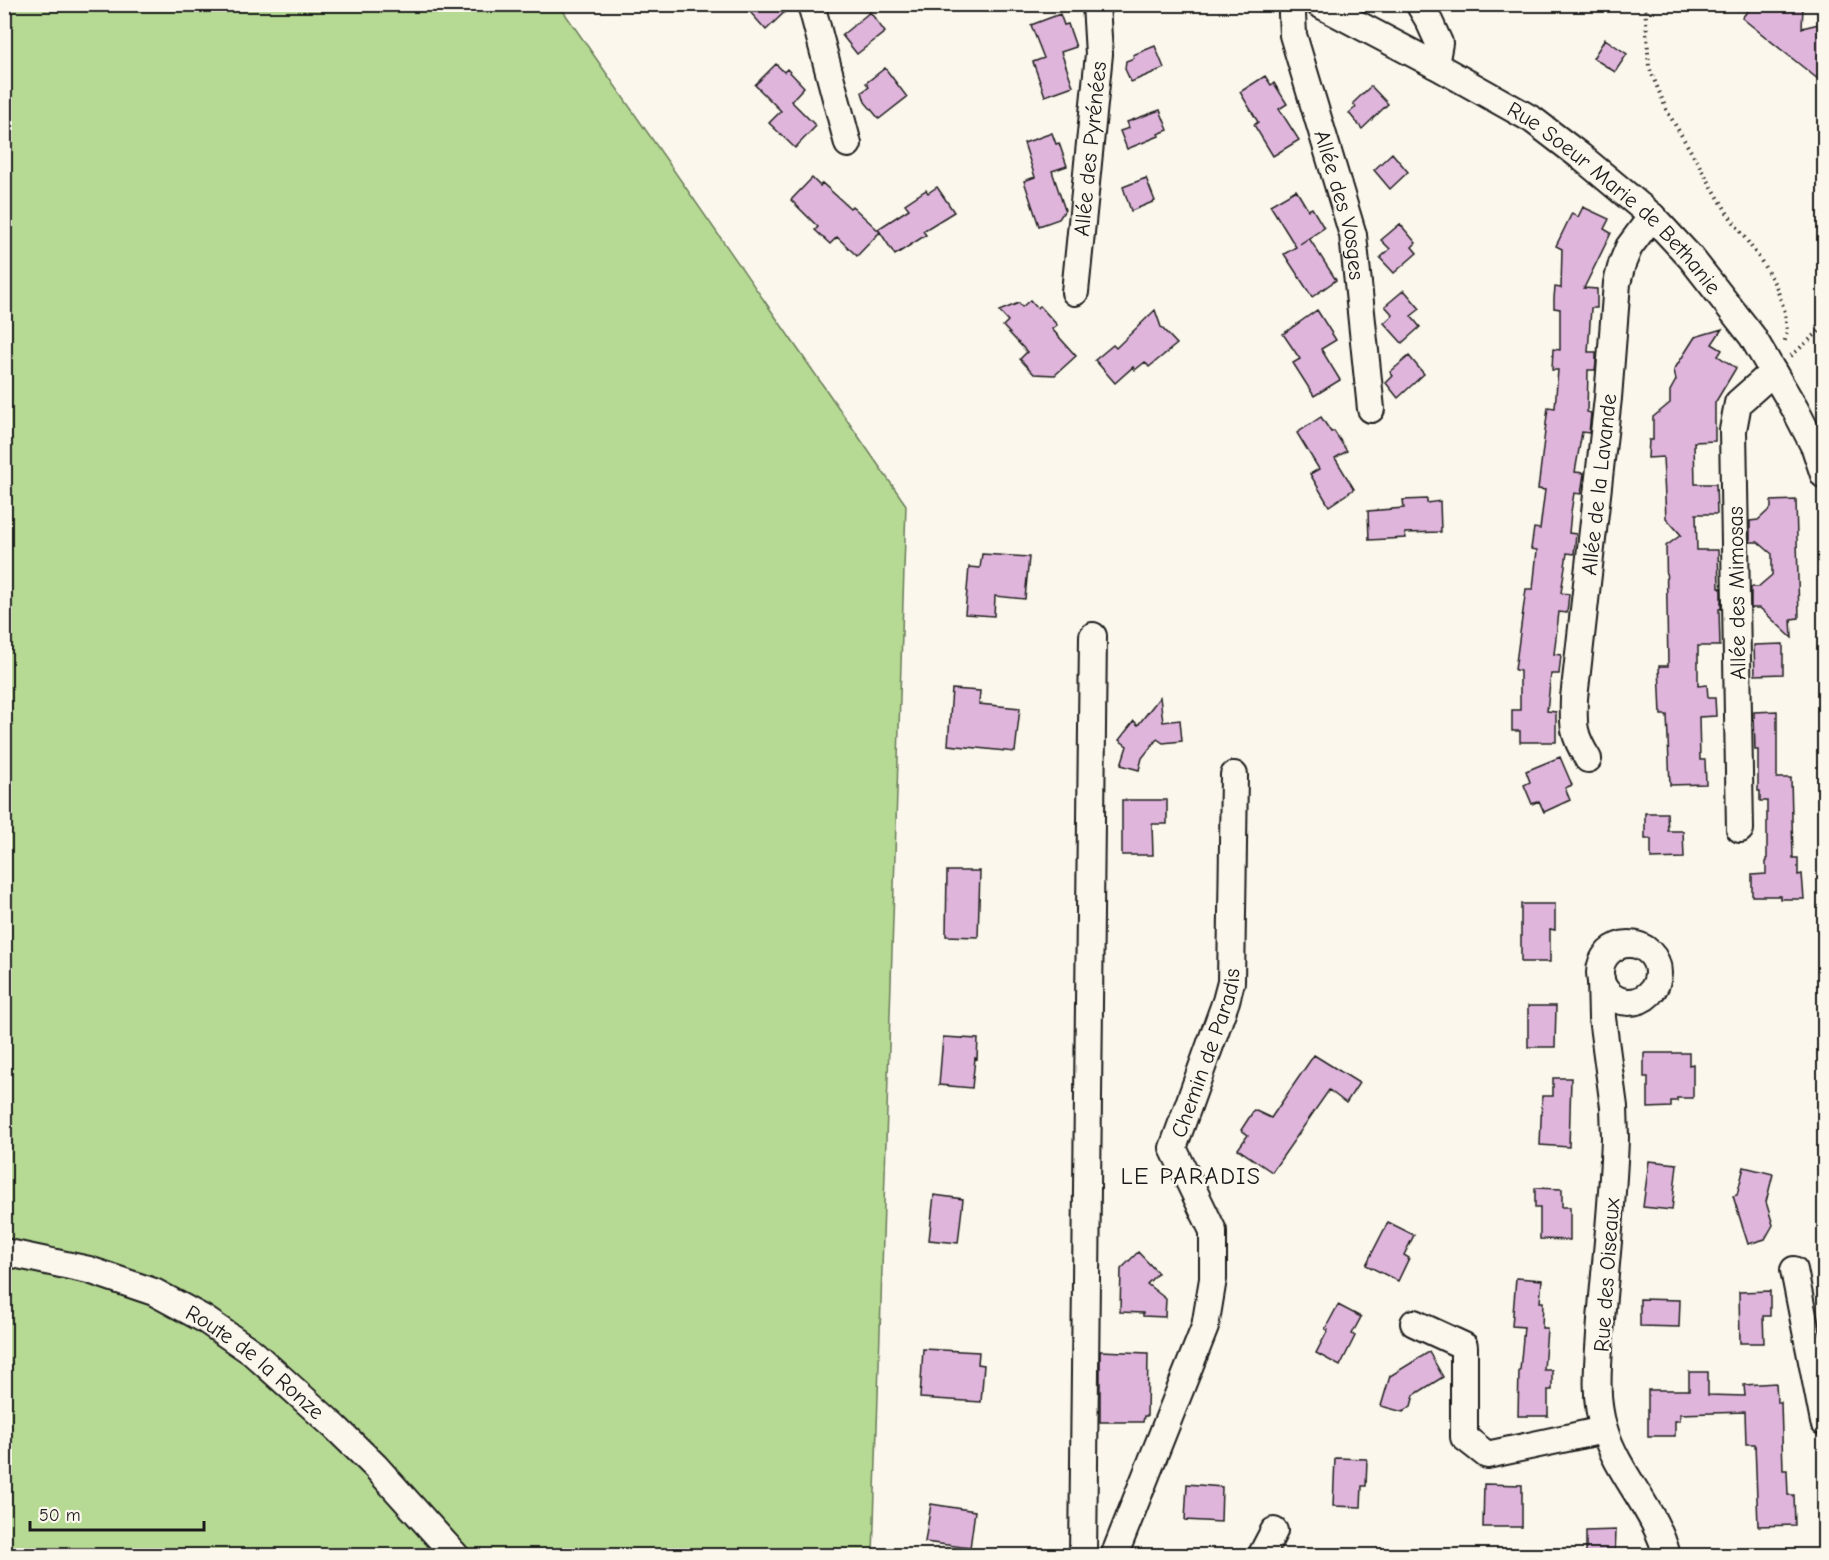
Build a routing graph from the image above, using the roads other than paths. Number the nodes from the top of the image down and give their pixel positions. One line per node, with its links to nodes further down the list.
1 (811, 4): 7 (street)
2 (1096, 4): 9 (street, Allée des Pyrénées)
3 (1294, 4): 11 (street, Allée des Vosges)
4 (1319, 4): 6 (street, Rue Soeur Marie de Bethanie)
5 (1419, 4): 6 (street)
6 (1435, 65): 8 (street, Rue Soeur Marie de Bethanie)
7 (848, 144)
8 (1652, 216): 10 (street, Rue Soeur Marie de Bethanie); 14 (street, Allée de la Lavande)
9 (1075, 292)
10 (1773, 372): 12 (street, Rue Soeur Marie de Bethanie); 16 (street, Allée des Mimosas)
11 (1371, 409)
12 (1824, 475)
13 (1093, 636): 25 (street)
14 (1587, 759)
15 (1234, 775): 26 (street, Chemin de Paradis)
16 (1740, 829)
17 (1601, 979): 22 (street, Rue des Oiseaux)
18 (4, 1252): 24 (street, Route de la Ronze)
19 (1794, 1270): 21 (street)
20 (1414, 1323): 22 (street)
21 (1824, 1422)
22 (1604, 1430): 28 (street, Rue des Oiseaux)
23 (1274, 1531): 27 (street)
24 (456, 1556)
25 (1083, 1556)
26 (1114, 1556)
27 (1261, 1556)
28 (1667, 1556)

